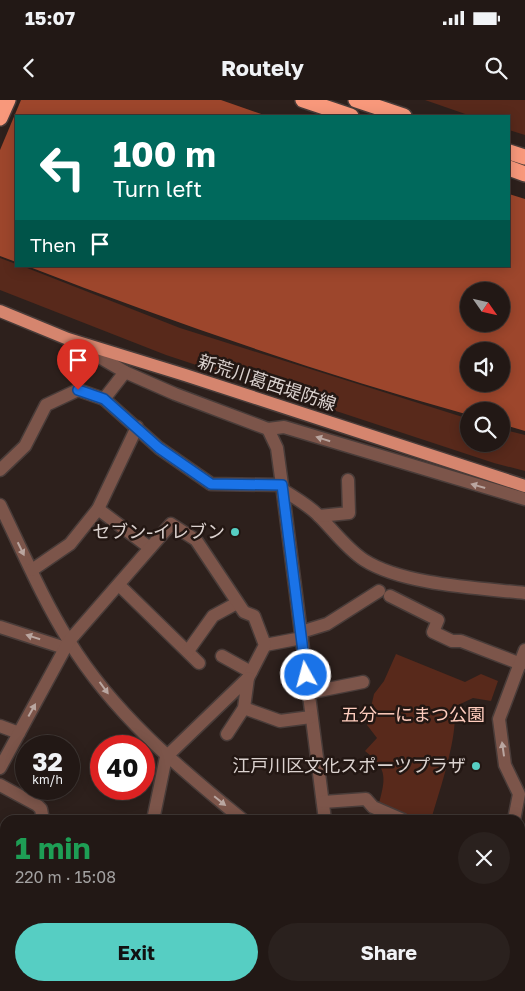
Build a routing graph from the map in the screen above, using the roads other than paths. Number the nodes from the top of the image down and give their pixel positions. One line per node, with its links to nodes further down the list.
1 (8, 100): 6 (highway)
2 (303, 100): 4 (highway)
3 (356, 100): 5 (highway)
4 (348, 115)
5 (401, 115)
6 (0, 118)
7 (510, 152): 8 (highway)
8 (525, 157)
9 (510, 168): 10 (highway)
10 (525, 174)
11 (0, 311): 12 (main road, 新荒川葛西堤防線)
12 (68, 339): 13 (street); 19 (main road, 新荒川葛西堤防線)
13 (125, 372): 14 (street); 16 (street)
14 (104, 399): 15 (street); 17 (street)
15 (137, 427): 20 (street); 23 (street)
16 (268, 429): 20 (street); 21 (street, one-way to 16)
17 (0, 470)
18 (348, 480): 24 (street)
19 (525, 486)
20 (283, 488): 24 (street); 31 (street)
21 (525, 499)
22 (0, 505): 26 (street, one-way to 26)
23 (98, 509): 25 (street); 26 (street)
24 (319, 516): 28 (street)
25 (150, 548): 27 (street); 29 (street)
26 (32, 570): 32 (street)
27 (120, 586): 32 (street); 35 (street)
28 (525, 593)
29 (237, 603): 33 (street); 35 (street)
30 (0, 627): 32 (street, one-way to 30)
31 (301, 635): 33 (street); 38 (street); 41 (street)
32 (67, 645): 45 (street, one-way to 32); 47 (street, one-way to 47)
33 (265, 645): 39 (street)
34 (525, 650): 38 (street)
35 (188, 651): 37 (street)
36 (222, 656): 39 (street)
37 (200, 663)
38 (521, 671): 50 (street, one-way to 38)
39 (249, 675): 42 (street); 47 (street)
40 (363, 682): 41 (street)
41 (308, 694): 43 (street)
42 (244, 708): 43 (street); 46 (street)
43 (311, 717): 51 (street)
44 (0, 726): 45 (street)
45 (19, 733): 48 (street)
46 (227, 734)
47 (166, 757): 53 (street); 54 (street, one-way to 54)
48 (0, 768)
49 (0, 785): 52 (street)
50 (522, 794): 57 (street)
51 (322, 802): 55 (street); 56 (street)
52 (42, 815)
53 (154, 815)
54 (237, 815)
55 (324, 815)
56 (391, 815)
57 (516, 815)

